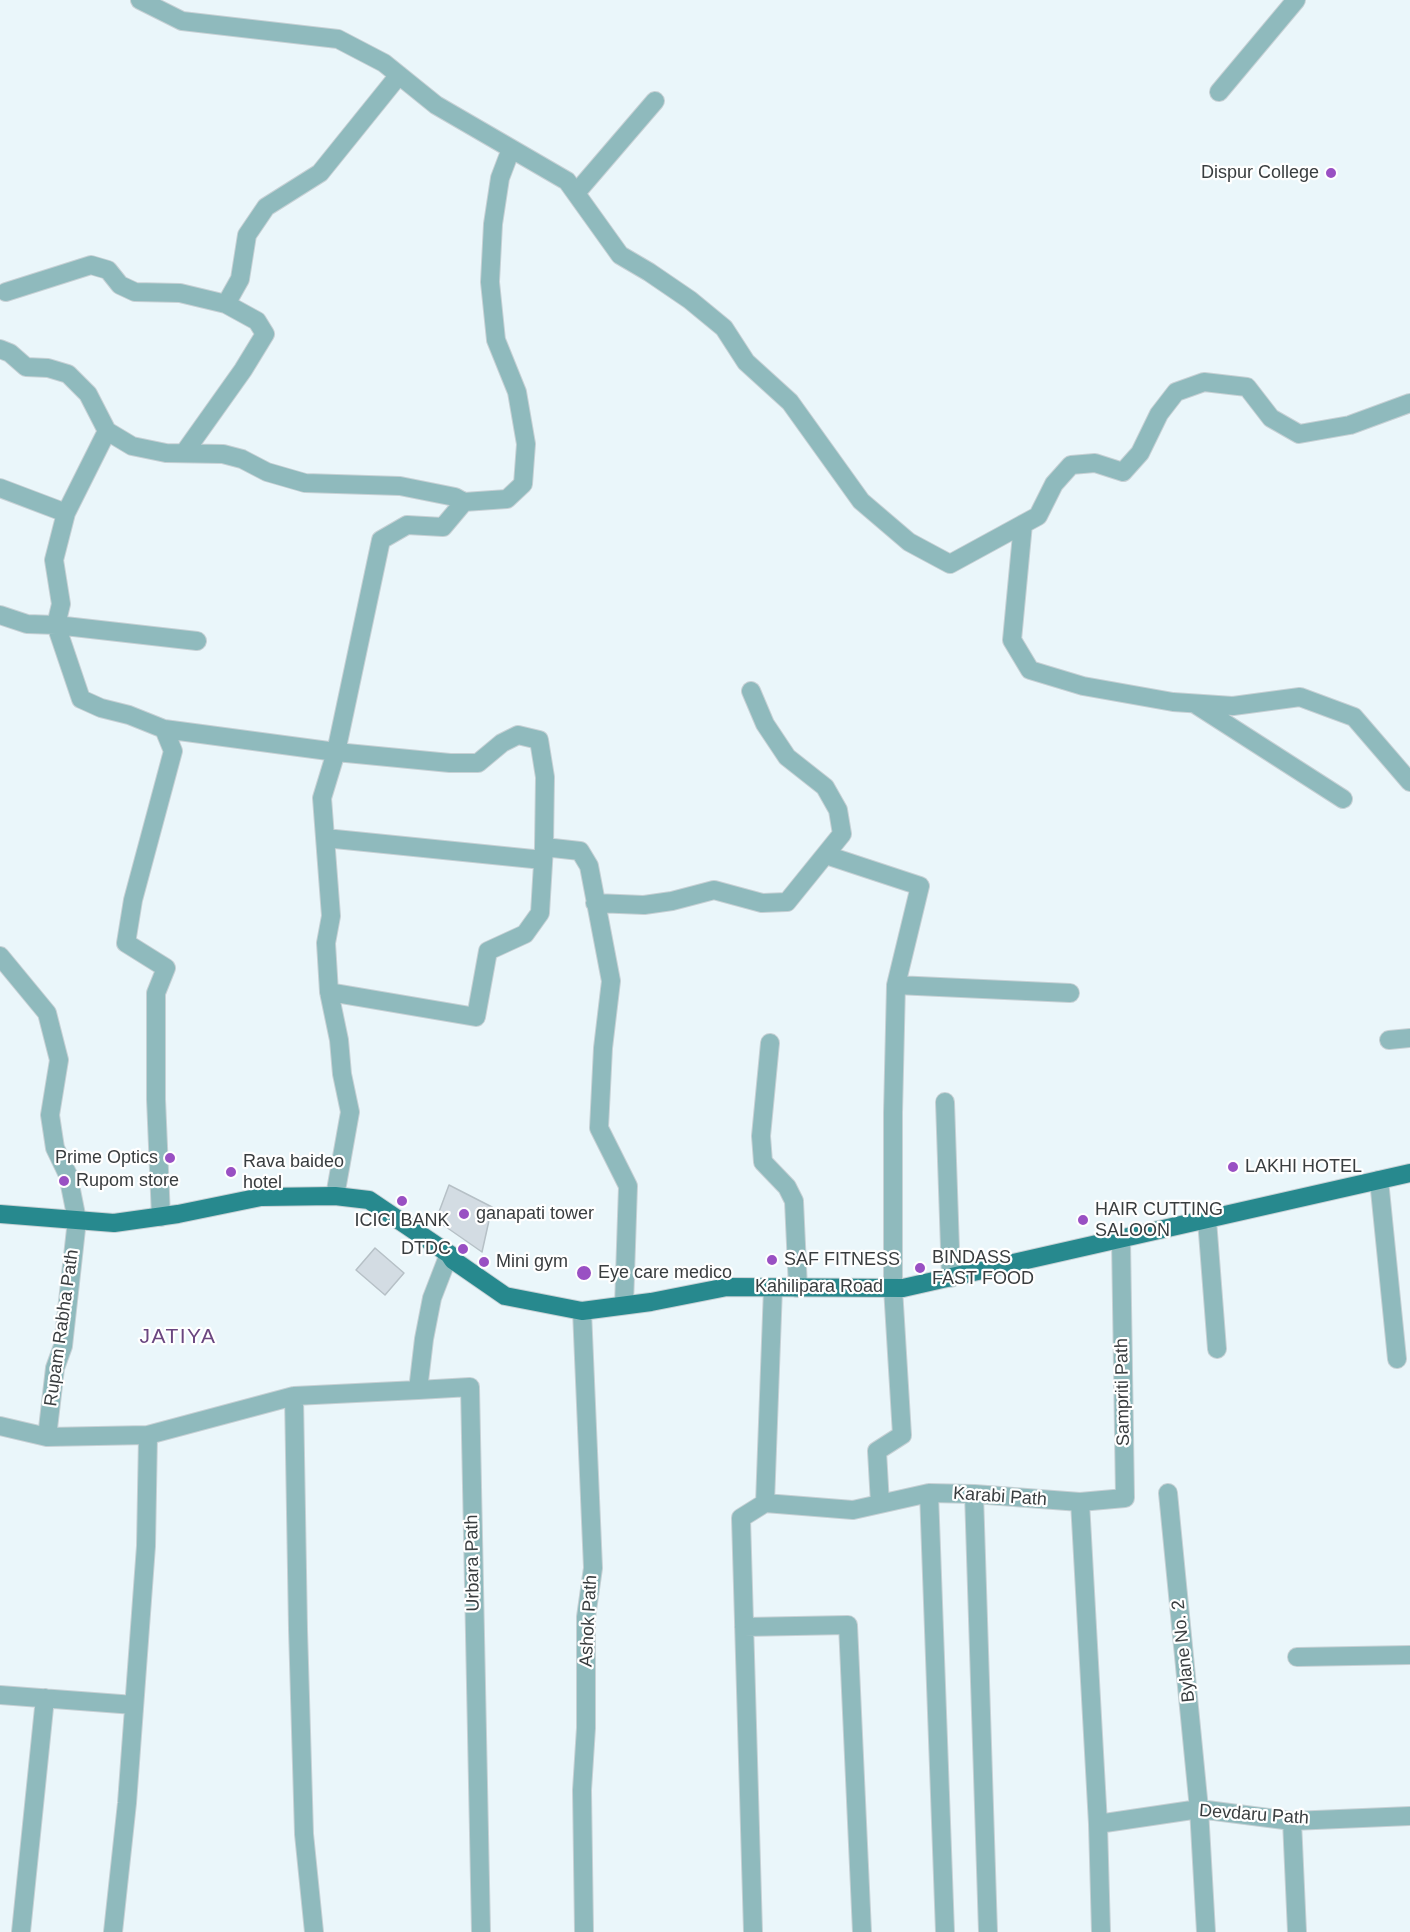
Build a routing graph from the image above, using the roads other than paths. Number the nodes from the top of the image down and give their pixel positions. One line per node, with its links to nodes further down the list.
1 (140, 0): 3 (street)
2 (1296, 0): 4 (street)
3 (399, 75): 6 (street); 9 (street)
4 (1219, 92)
5 (656, 101): 7 (street)
6 (511, 149): 7 (street); 15 (street)
7 (576, 193): 17 (street)
8 (6, 292): 9 (street)
9 (226, 304): 13 (street)
10 (0, 349): 12 (street)
11 (1410, 402): 17 (street)
12 (107, 431): 13 (street); 16 (street)
13 (184, 453): 15 (street)
14 (0, 488): 16 (street)
15 (464, 502): 24 (street)
16 (66, 513): 19 (street)
17 (1023, 524): 22 (street)
18 (0, 615): 19 (street)
19 (56, 625): 20 (street); 23 (street)
20 (197, 641)
21 (751, 691): 29 (street)
22 (1194, 704): 25 (street); 26 (street)
23 (164, 729): 24 (street); 43 (street)
24 (336, 752): 27 (street); 28 (street)
25 (1410, 782)
26 (1343, 799)
27 (325, 838): 28 (street); 33 (street)
28 (544, 854): 30 (street); 33 (street)
29 (826, 855): 30 (street); 32 (street)
30 (595, 903): 52 (street)
31 (0, 956): 44 (street, Rupam Rabha Path)
32 (896, 985): 34 (street); 51 (street)
33 (329, 992): 41 (street)
34 (1070, 993)
35 (1410, 1038): 36 (street)
36 (1389, 1041)
37 (770, 1042): 50 (street)
38 (945, 1102): 48 (street)
39 (1410, 1173): 40 (main road, Kahilipara Road)
40 (1379, 1180): 45 (main road, Kahilipara Road); 55 (street)
41 (335, 1196): 43 (main road, Kahilipara Road); 47 (main road, Kahilipara Road)
42 (0, 1214): 44 (main road, Kahilipara Road)
43 (161, 1217): 44 (main road, Kahilipara Road)
44 (77, 1220): 60 (street, Rupam Rabha Path)
45 (1207, 1220): 46 (main road, Kahilipara Road); 54 (street)
46 (1121, 1239): 48 (main road, Kahilipara Road); 64 (street, Sampriti Path)
47 (449, 1254): 53 (main road, Kahilipara Road); 56 (street)
48 (951, 1278): 51 (main road, Kahilipara Road)
49 (773, 1288): 50 (main road, Kahilipara Road); 52 (main road, Kahilipara Road); 65 (street)
50 (798, 1288): 51 (main road, Kahilipara Road)
51 (893, 1288): 66 (street)
52 (624, 1305): 53 (main road, Kahilipara Road)
53 (582, 1311): 81 (street, Ashok Path)
54 (1217, 1349)
55 (1397, 1359)
56 (418, 1390): 57 (street); 80 (street, Urbara Path)
57 (294, 1396): 59 (street); 79 (street)
58 (0, 1426): 60 (street)
59 (148, 1435): 60 (street); 72 (street)
60 (47, 1437)
61 (929, 1493): 63 (street, Karabi Path); 66 (street); 84 (street, Karabi Path)
62 (1168, 1493): 73 (street, Bylane No. 2)
63 (974, 1494): 64 (street, Karabi Path); 85 (street)
64 (1080, 1502): 76 (street)
65 (765, 1503): 66 (street); 67 (street)
66 (880, 1504)
67 (744, 1627): 82 (street); 83 (street)
68 (1410, 1655): 69 (street)
69 (1297, 1657)
70 (0, 1695): 71 (street)
71 (45, 1698): 72 (street); 77 (street)
72 (135, 1705): 78 (street)
73 (1199, 1809): 75 (street, Devdaru Path); 76 (street, Devdaru Path); 87 (street, Bylane No. 2)
74 (1410, 1816): 75 (street, Devdaru Path)
75 (1292, 1821): 88 (street)
76 (1098, 1824): 86 (street)
77 (21, 1932)
78 (113, 1932)
79 (314, 1932)
80 (481, 1932)
81 (584, 1932)
82 (753, 1932)
83 (862, 1932)
84 (945, 1932)
85 (988, 1932)
86 (1101, 1932)
87 (1206, 1932)
88 (1297, 1932)

